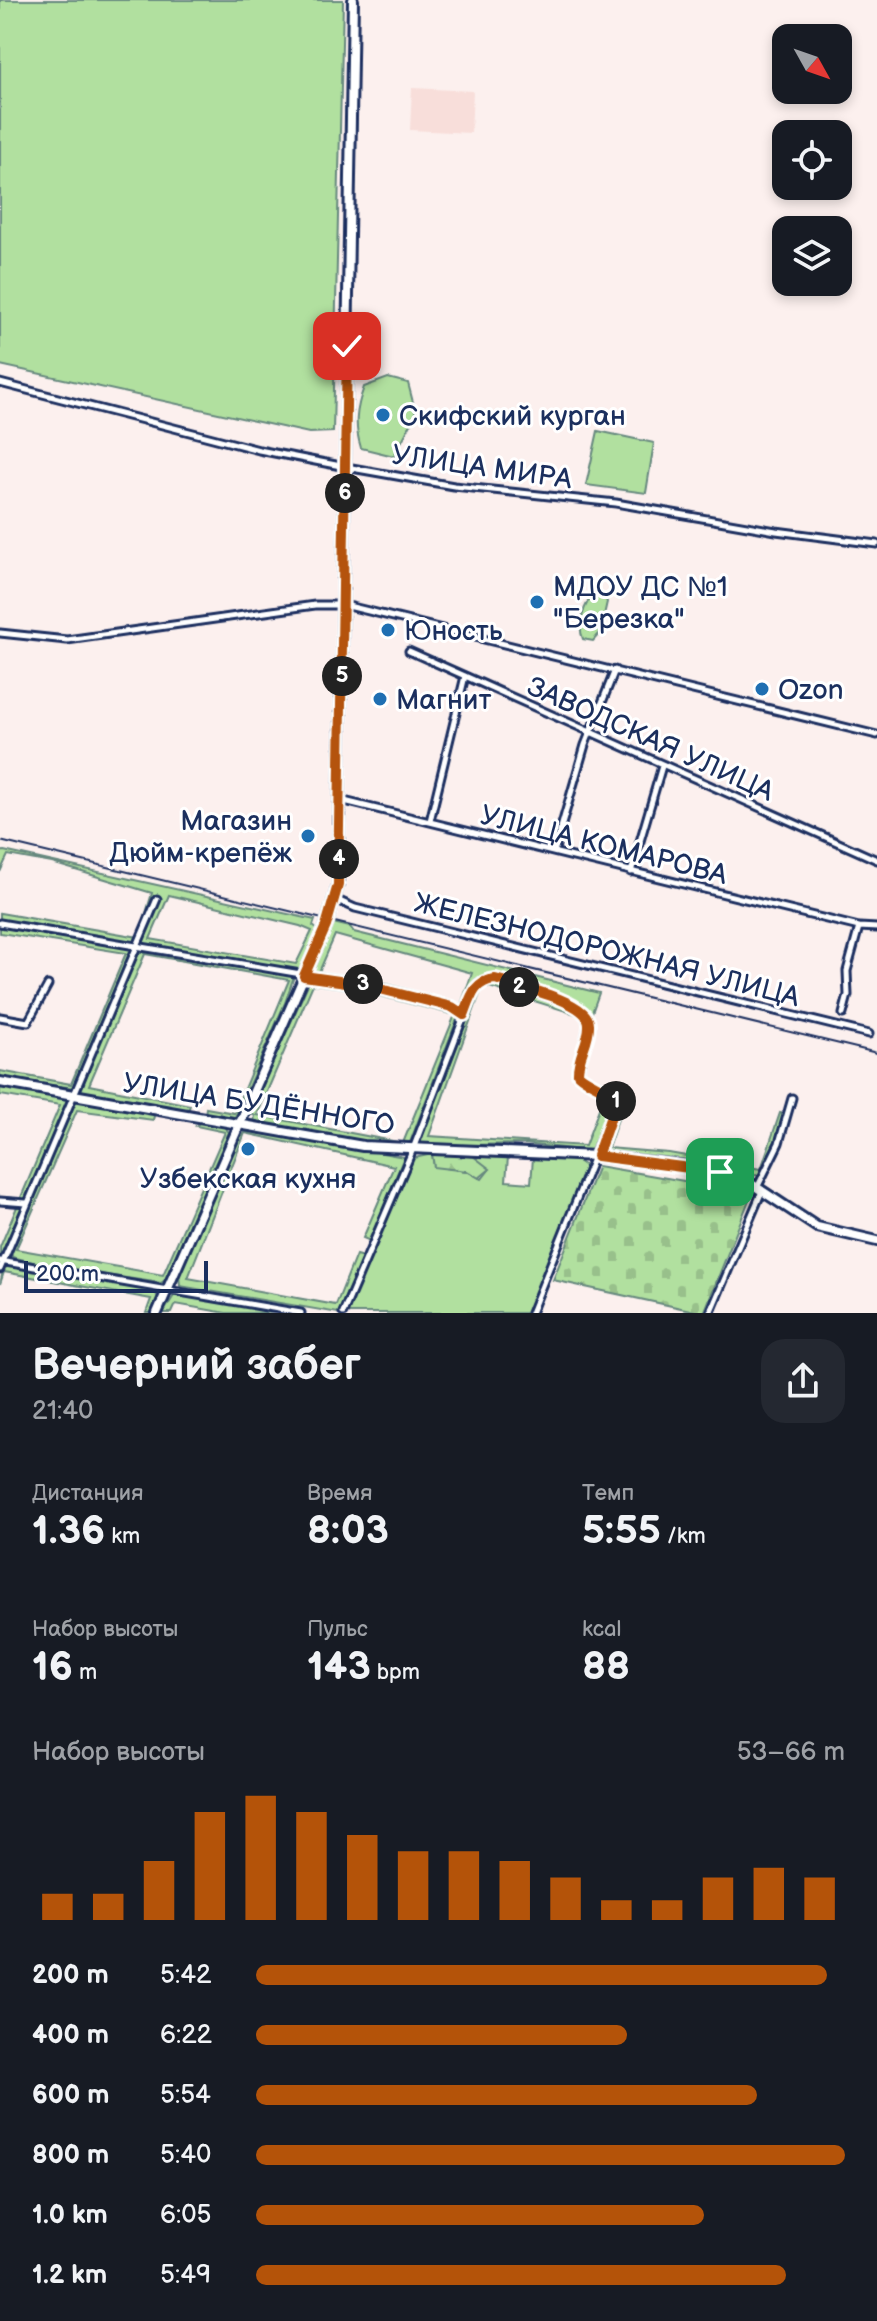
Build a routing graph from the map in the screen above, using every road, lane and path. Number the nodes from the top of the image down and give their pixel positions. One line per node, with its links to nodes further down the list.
1 (353, 0): 3 (street)
2 (0, 383): 3 (street, УЛИЦА МИРА)
3 (346, 467): 4 (street, УЛИЦА МИРА); 5 (street)
4 (874, 543)
5 (344, 605): 6 (street); 8 (street); 13 (street)
6 (0, 633)
7 (409, 651): 9 (street, ЗАВОДСКАЯ УЛИЦА)
8 (615, 670): 10 (street); 11 (street)
9 (465, 676): 10 (street, ЗАВОДСКАЯ УЛИЦА); 14 (street)
10 (592, 733): 12 (street, ЗАВОДСКАЯ УЛИЦА); 15 (street)
11 (877, 735)
12 (662, 766): 16 (street, ЗАВОДСКАЯ УЛИЦА); 17 (street)
13 (340, 800): 14 (street, УЛИЦА КОМАРОВА); 19 (street)
14 (430, 821): 15 (street, УЛИЦА КОМАРОВА)
15 (554, 852): 17 (street, УЛИЦА КОМАРОВА)
16 (877, 860)
17 (631, 872): 21 (street, УЛИЦА КОМАРОВА)
18 (157, 899): 23 (street)
19 (335, 899): 24 (street); 29 (street, ЖЕЛЕЗНОДОРОЖНАЯ УЛИЦА)
20 (0, 923): 23 (street)
21 (859, 927): 22 (street, УЛИЦА КОМАРОВА); 26 (street)
22 (876, 928)
23 (138, 945): 24 (street); 31 (street)
24 (304, 976): 27 (street); 33 (street)
25 (48, 985): 28 (street)
26 (843, 1014)
27 (464, 1015): 34 (street); 35 (street, ЖЕЛЕЗНОДОРОЖНАЯ УЛИЦА)
28 (0, 1017)
29 (869, 1034)
30 (0, 1082): 31 (street, УЛИЦА БУДЁННОГО)
31 (75, 1095): 33 (street, УЛИЦА БУДЁННОГО); 38 (street)
32 (792, 1098): 36 (street)
33 (240, 1122): 34 (street, УЛИЦА БУДЁННОГО); 42 (street)
34 (413, 1149): 35 (street, УЛИЦА БУДЁННОГО); 45 (street)
35 (597, 1156): 36 (street, УЛИЦА БУДЁННОГО); 46 (street)
36 (760, 1189): 39 (street, УЛИЦА БУДЁННОГО); 47 (street)
37 (0, 1201): 38 (street)
38 (27, 1203): 40 (street)
39 (877, 1241)
40 (2, 1261): 41 (street); 42 (street)
41 (0, 1269)
42 (168, 1288): 43 (street); 44 (street)
43 (157, 1313)
44 (301, 1313)
45 (343, 1313)
46 (531, 1313)
47 (710, 1313)

